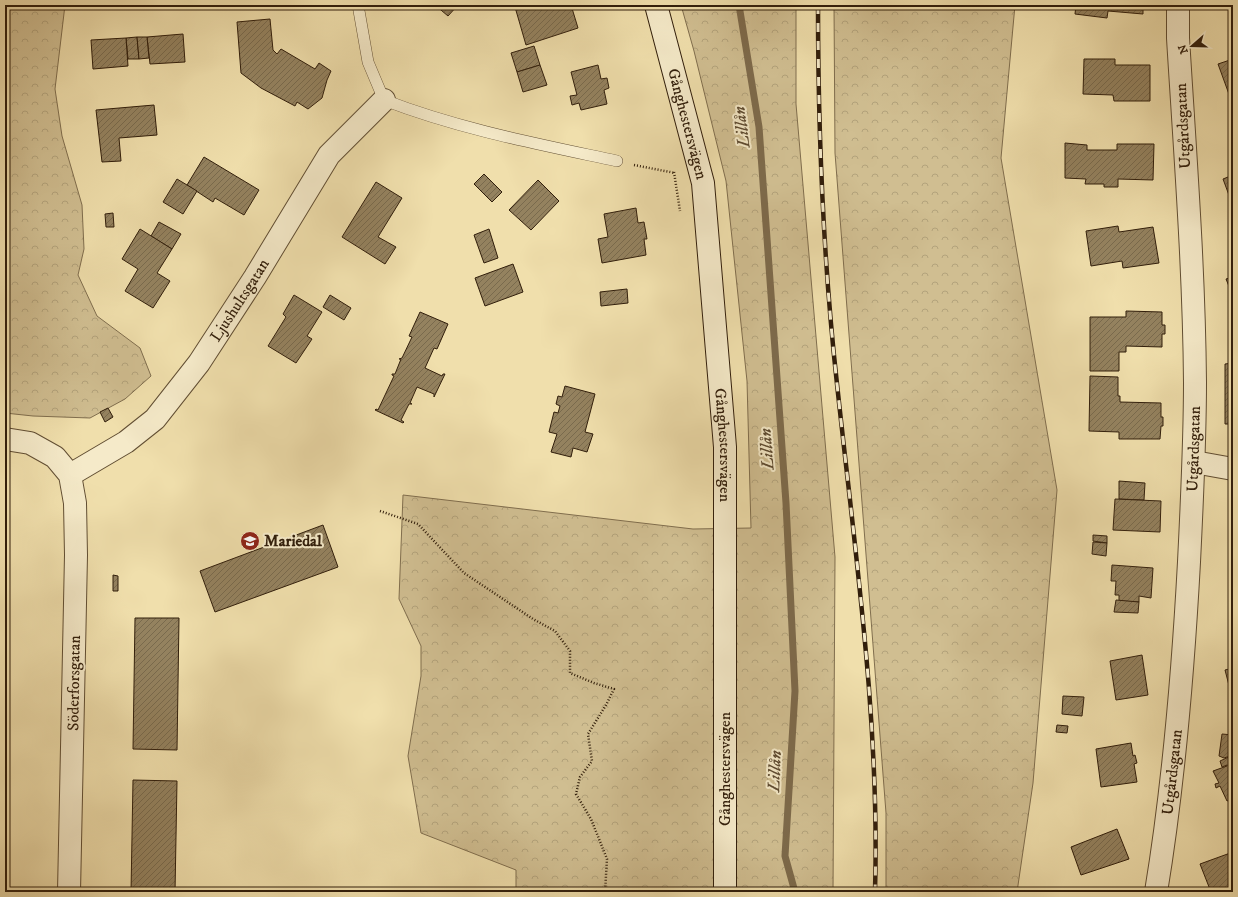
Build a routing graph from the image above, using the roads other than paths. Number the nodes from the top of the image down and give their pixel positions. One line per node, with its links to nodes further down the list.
1 (358, 5): 4 (lane)
2 (656, 5): 11 (street, Gånghestersvägen)
3 (1178, 5): 7 (street, Utgårdsgatan)
4 (384, 100): 5 (lane); 9 (street, Ljushultsgatan)
5 (617, 161)
6 (5, 439): 9 (street)
7 (1194, 462): 8 (street); 12 (street, Utgårdsgatan)
8 (1233, 469)
9 (70, 475): 10 (street, Söderforsgatan)
10 (69, 892)
11 (725, 892)
12 (1156, 892)

